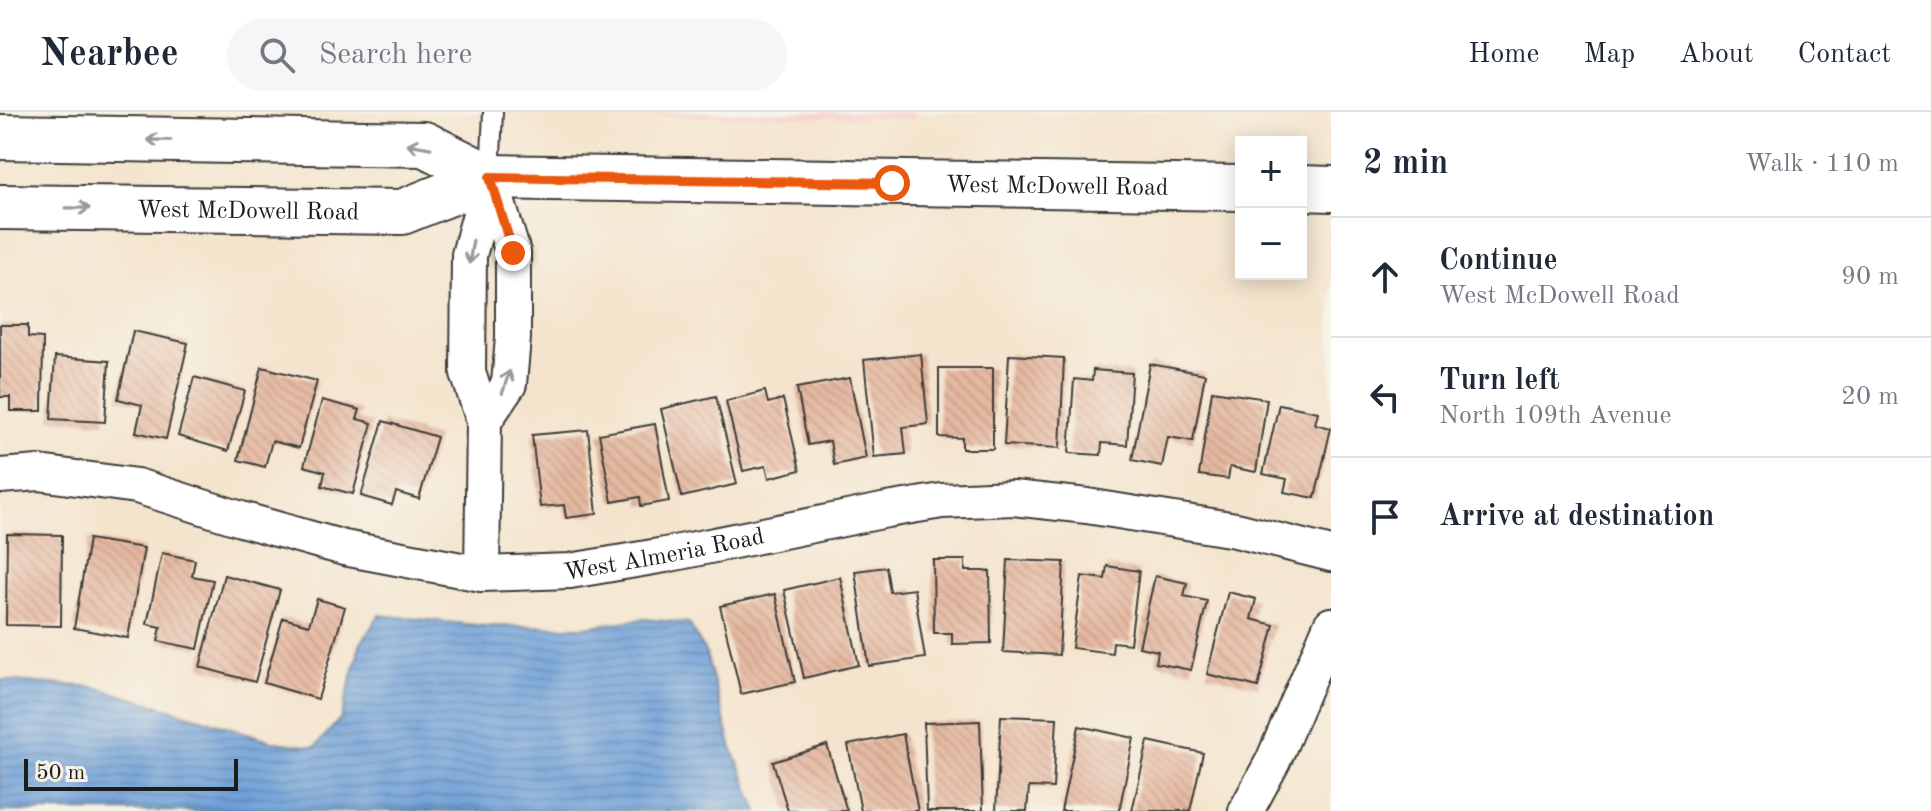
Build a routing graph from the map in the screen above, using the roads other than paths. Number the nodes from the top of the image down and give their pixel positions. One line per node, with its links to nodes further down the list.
1 (493, 112): 3 (lane)
2 (0, 137): 3 (main road, West McDowell Road, one-way to 2)
3 (490, 177): 4 (main road, West McDowell Road); 7 (main road, West McDowell Road, one-way to 3); 10 (street)
4 (1235, 188)
5 (1307, 188): 6 (main road)
6 (1331, 189)
7 (0, 207)
8 (0, 476): 10 (street, West Almeria Road)
9 (1331, 554): 10 (street, West Almeria Road)
10 (482, 574)
11 (1331, 625): 12 (street)
12 (1246, 811)

